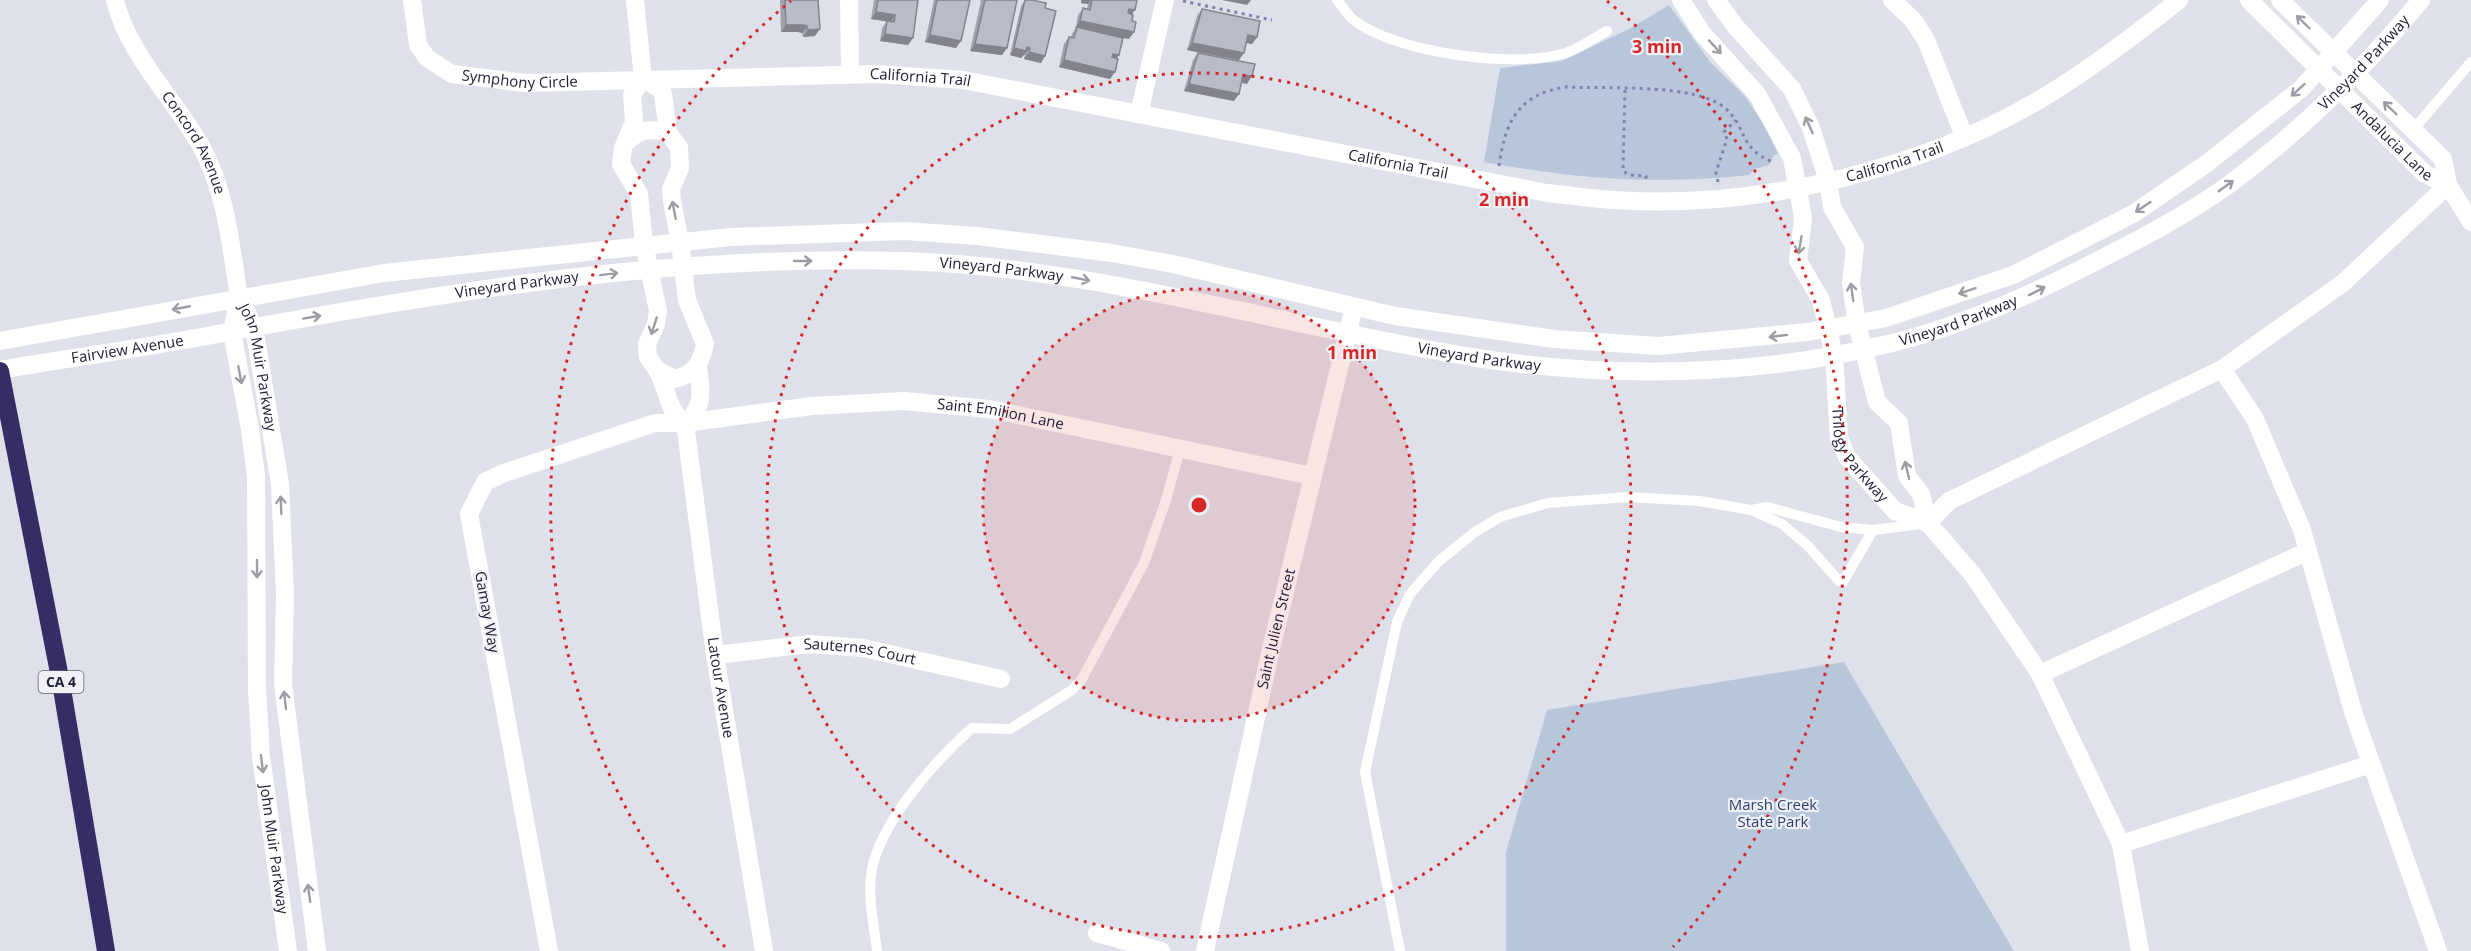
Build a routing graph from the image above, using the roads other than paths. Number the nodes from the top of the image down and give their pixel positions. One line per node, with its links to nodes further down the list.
1 (116, 0): 38 (street, Concord Avenue)
2 (412, 0): 22 (street, Symphony Circle)
3 (635, 0): 22 (street)
4 (849, 0): 20 (street)
5 (1165, 0): 24 (street)
6 (1337, 0): 16 (lane)
7 (1681, 0): 32 (street, Trilogy Parkway, one-way to 32)
8 (1716, 0): 30 (street, Trilogy Parkway, one-way to 8)
9 (1892, 0): 27 (street)
10 (2179, 0): 27 (street, California Trail)
11 (2249, 0): 15 (street, Andalucia Lane)
12 (2278, 0): 15 (lane); 17 (street, Andalucia Lane, one-way to 12)
13 (2380, 0): 17 (street, Vineyard Parkway)
14 (2421, 0): 21 (street, Vineyard Parkway)
15 (2263, 13): 19 (street, Andalucia Lane)
16 (1607, 32)
17 (2334, 52): 19 (street, Vineyard Parkway); 21 (street, Andalucia Lane)
18 (2471, 62): 25 (lane)
19 (2319, 69): 23 (street, Andalucia Lane); 40 (street, Vineyard Parkway, one-way to 40)
20 (850, 74): 22 (street, California Trail); 24 (street, California Trail)
21 (2355, 74): 23 (street, Vineyard Parkway); 25 (street, Andalucia Lane, one-way to 21)
22 (643, 80): 26 (street); 28 (street, Latour Avenue)
23 (2340, 90): 29 (street, Andalucia Lane); 46 (street, Vineyard Parkway, one-way to 23)
24 (1139, 114): 32 (street, California Trail)
25 (2415, 132): 29 (lane); 31 (street, Andalucia Lane)
26 (668, 133): 28 (street); 34 (street, one-way to 26)
27 (1964, 136): 30 (street, California Trail)
28 (627, 142): 35 (street, Latour Avenue)
29 (2402, 151): 31 (street, Andalucia Lane)
30 (1828, 181): 32 (street, California Trail); 40 (street, Trilogy Parkway, one-way to 30)
31 (2448, 185): 33 (street, Andalucia Lane); 50 (street)
32 (1797, 187): 42 (street, Trilogy Parkway, one-way to 42)
33 (2471, 222)
34 (680, 242): 35 (street, Vineyard Parkway); 36 (street); 39 (street, Vineyard Parkway)
35 (644, 244): 37 (street, Latour Avenue); 38 (street, Vineyard Parkway)
36 (684, 267): 37 (street, Vineyard Parkway); 44 (street, Vineyard Parkway, one-way to 44); 48 (street)
37 (648, 270): 41 (street, Vineyard Parkway, one-way to 37); 49 (street, Latour Avenue, one-way to 49)
38 (239, 297): 41 (street, John Muir Parkway); 43 (street, John Muir Parkway); 45 (street, Fairview Avenue, one-way to 45)
39 (1354, 307): 42 (street, Vineyard Parkway, one-way to 39); 44 (street, Saint Julien Street)
40 (1857, 324): 42 (street, Vineyard Parkway); 46 (street, Trilogy Parkway)
41 (254, 327): 43 (street, Fairview Avenue); 67 (street, John Muir Parkway, one-way to 41)
42 (1827, 329): 47 (street, Trilogy Parkway)
43 (232, 332): 51 (street, Fairview Avenue); 66 (street, John Muir Parkway, one-way to 66)
44 (1348, 332): 47 (street, Vineyard Parkway); 54 (street, Saint Julien Street)
45 (0, 342)
46 (1863, 349): 47 (street, Vineyard Parkway); 56 (street, Trilogy Parkway, one-way to 46)
47 (1834, 355): 56 (street, Trilogy Parkway)
48 (698, 367): 49 (street); 52 (street)
49 (657, 369): 52 (street, Latour Avenue)
50 (2222, 369): 56 (street); 58 (street)
51 (0, 370): 65 (highway, CA 4)
52 (685, 423): 53 (street, Saint Emilion Lane); 59 (street, Latour Avenue); 68 (street, Gamay Way)
53 (1180, 448): 54 (street, Saint Emilion Lane); 70 (lane)
54 (1312, 476): 72 (street, Saint Julien Street)
55 (1751, 510): 57 (lane); 57 (lane); 73 (lane)
56 (1928, 523): 57 (lane); 60 (street)
57 (1873, 530)
58 (2308, 551): 60 (street); 62 (street)
59 (716, 655): 61 (street, Sauternes Court); 69 (street, Latour Avenue)
60 (2040, 674): 63 (street)
61 (1001, 679)
62 (2371, 764): 63 (street); 75 (street)
63 (2121, 844): 74 (street)
64 (1097, 933): 71 (street)
65 (106, 951)
66 (288, 951)
67 (317, 951)
68 (549, 951)
69 (764, 951)
70 (877, 951)
71 (1161, 951)
72 (1205, 951)
73 (1401, 951)
74 (2140, 951)
75 (2438, 951)

